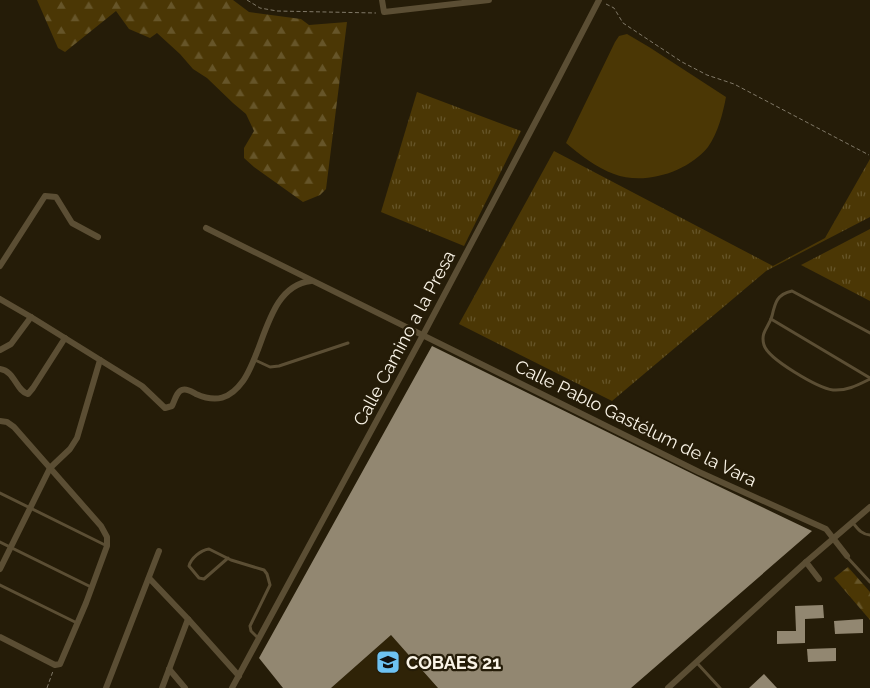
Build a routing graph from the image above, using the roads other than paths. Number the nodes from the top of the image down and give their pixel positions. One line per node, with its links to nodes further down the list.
1 (382, 0): 2 (street)
2 (489, 0)
3 (598, 0): 12 (street, Calle Camino a la Presa)
4 (206, 228): 7 (street, Calle Pablo Gastélum de la Vara)
5 (98, 237): 6 (street)
6 (0, 266)
7 (312, 280): 12 (street, Calle Pablo Gastélum de la Vara); 17 (street)
8 (0, 299): 9 (street)
9 (31, 317): 13 (street); 15 (street)
10 (771, 319): 11 (lane); 19 (lane); 19 (lane)
11 (870, 333)
12 (423, 335): 27 (street, Calle Pablo Gastélum de la Vara); 44 (street, Calle Camino a la Presa)
13 (65, 338): 16 (street); 18 (street)
14 (348, 343): 17 (lane)
15 (0, 350)
16 (100, 360): 17 (street); 21 (street)
17 (255, 360)
18 (0, 369)
19 (870, 378)
20 (0, 421): 21 (street)
21 (50, 468): 24 (street); 29 (street)
22 (0, 493): 24 (lane)
23 (870, 507): 25 (street)
24 (30, 508): 29 (lane); 30 (street)
25 (853, 522): 26 (lane); 27 (street)
26 (870, 534)
27 (834, 539): 32 (street, Calle Pablo Gastélum de la Vara); 34 (street)
28 (0, 542): 30 (lane)
29 (107, 546): 40 (street)
30 (10, 547): 35 (street); 40 (lane)
31 (159, 551): 36 (street)
32 (847, 556): 38 (lane)
33 (228, 558): 33 (lane); 44 (lane)
34 (806, 562): 37 (street); 45 (street)
35 (0, 569)
36 (149, 578): 41 (street); 48 (street)
37 (819, 579)
38 (870, 582)
39 (0, 585): 42 (lane)
40 (92, 587): 42 (street)
41 (188, 619): 46 (street); 47 (street)
42 (77, 623): 43 (street)
43 (0, 638)
44 (260, 640): 47 (street, Calle Camino a la Presa)
45 (696, 663): 52 (street); 53 (lane)
46 (169, 669): 49 (street); 50 (street)
47 (239, 676): 51 (street, Calle Camino a la Presa)
48 (106, 688)
49 (162, 688)
50 (185, 688)
51 (232, 688)
52 (668, 688)
53 (720, 688)

